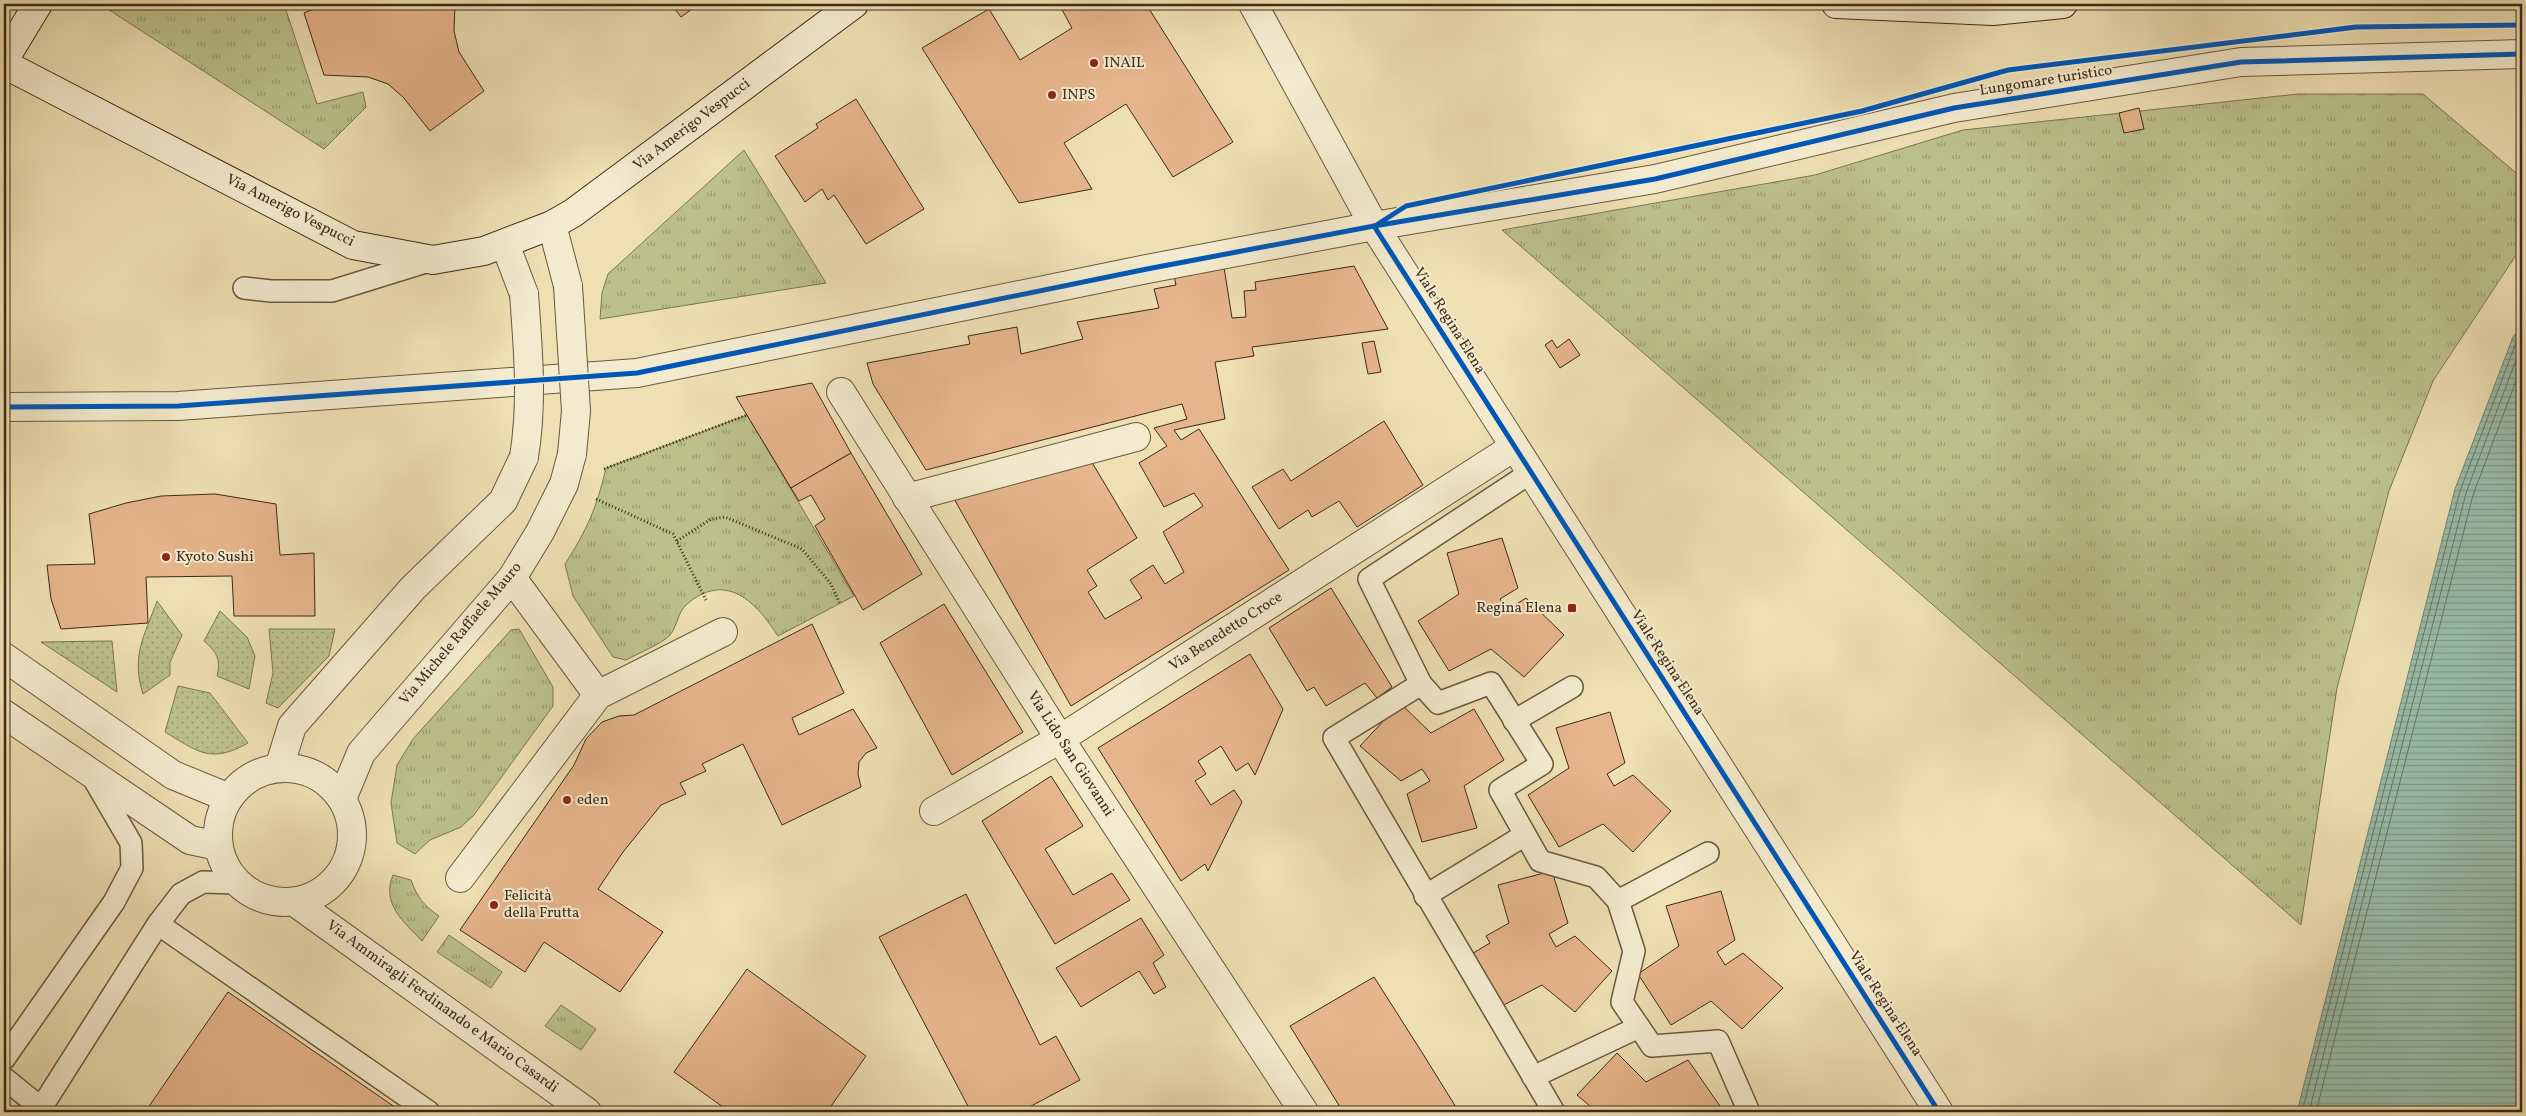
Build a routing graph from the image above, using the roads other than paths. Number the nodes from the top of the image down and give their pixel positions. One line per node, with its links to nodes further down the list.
1 (38, 4): 9 (street)
2 (854, 4): 10 (street, Via Amerigo Vespucci)
3 (1253, 4): 7 (street, Viale Regina Elena)
4 (1277, 4): 7 (street)
5 (1836, 4): 6 (street)
6 (2063, 4)
7 (1270, 35): 11 (street, Viale Regina Elena)
8 (2522, 54): 11 (street, Lungomare turistico)
9 (4, 62): 13 (street, Via Amerigo Vespucci)
10 (552, 225): 12 (street, Via Amerigo Vespucci); 21 (street, Via Michele Raffaele Mauro, bridge)
11 (1374, 226): 16 (street, Lungomare turistico); 18 (street, Viale Regina Elena)
12 (505, 244): 13 (street, Via Amerigo Vespucci); 30 (street, bridge)
13 (433, 260): 14 (lane)
14 (244, 288)
15 (841, 392): 20 (street, Via Lido San Giovanni)
16 (4, 408)
17 (1136, 437): 20 (street)
18 (1514, 447): 19 (street, Viale Regina Elena); 29 (street, Via Benedetto Croce)
19 (1530, 473): 24 (lane); 54 (street, Viale Regina Elena)
20 (907, 498): 29 (street, Via Lido San Giovanni)
21 (512, 578): 26 (street); 33 (street, Via Michele Raffaele Mauro)
22 (723, 632): 26 (street)
23 (4, 658): 32 (street)
24 (1421, 684): 28 (lane); 40 (lane)
25 (1572, 687): 28 (lane)
26 (598, 695): 38 (street)
27 (4, 714): 31 (street)
28 (1514, 721): 35 (lane)
29 (1060, 739): 34 (street, Via Benedetto Croce); 51 (street, Via Lido San Giovanni)
30 (279, 768): 32 (street); 33 (street)
31 (90, 772): 36 (street); 45 (lane)
32 (229, 798): 36 (street)
33 (342, 799): 42 (street)
34 (934, 811)
35 (1526, 835): 40 (lane); 41 (lane)
36 (218, 846): 39 (street)
37 (1708, 853): 41 (lane)
38 (460, 878)
39 (237, 883): 42 (street); 43 (lane)
40 (1425, 896): 46 (lane)
41 (1618, 901): 44 (lane)
42 (296, 902): 50 (street, Via Ammiragli Ferdinando e Mario Casardi)
43 (158, 924): 48 (lane); 49 (lane)
44 (1639, 1027): 46 (lane); 53 (lane)
45 (4, 1059)
46 (1533, 1077): 52 (lane)
47 (4, 1078): 48 (lane)
48 (44, 1110)
49 (429, 1112)
50 (587, 1112)
51 (1304, 1112)
52 (1554, 1112)
53 (1749, 1112)
54 (1938, 1112)

